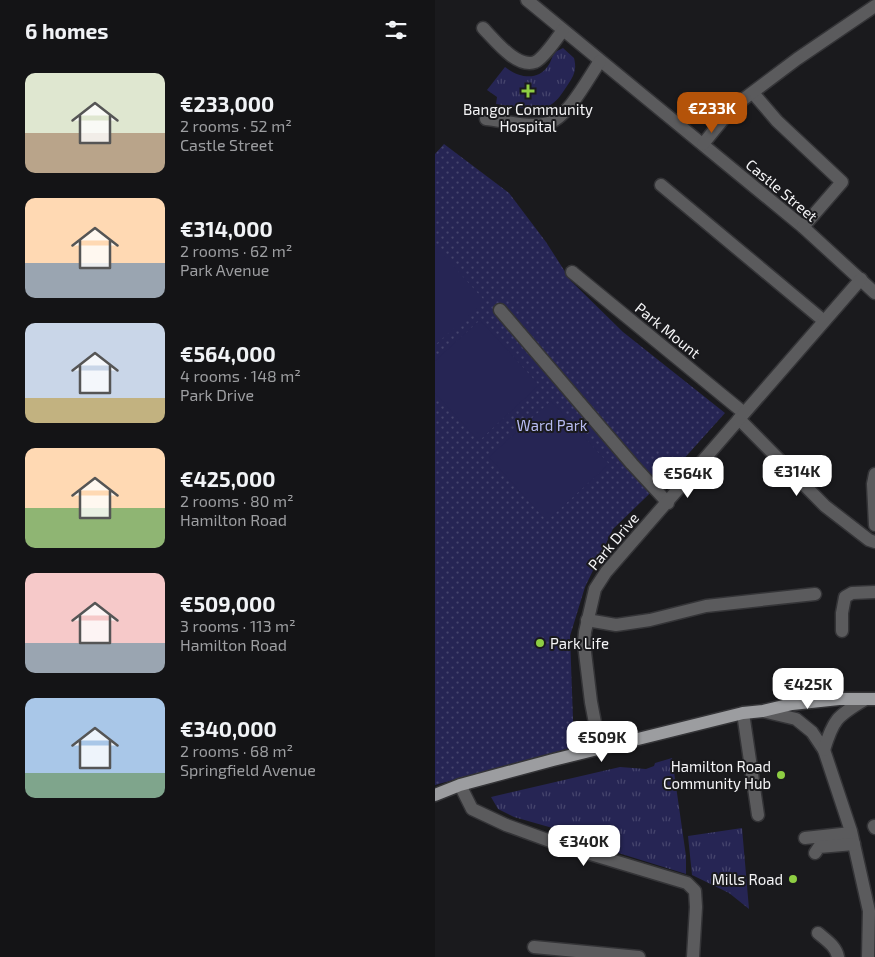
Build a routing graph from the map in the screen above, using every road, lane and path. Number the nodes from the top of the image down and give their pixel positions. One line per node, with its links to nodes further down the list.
1 (527, 0): 4 (street, Castle Street)
2 (875, 6): 6 (street)
3 (483, 28): 4 (street)
4 (563, 30): 5 (street, Castle Street)
5 (600, 61): 7 (street); 8 (street, Castle Street)
6 (753, 93): 8 (street); 10 (street)
7 (486, 119)
8 (703, 144): 10 (street, Castle Street)
9 (661, 186): 15 (street)
10 (803, 227): 12 (street, Castle Street)
11 (572, 272): 16 (street, Park Mount)
12 (861, 280): 13 (street, Castle Street); 15 (street, Park Drive)
13 (875, 293)
14 (500, 310): 18 (street)
15 (824, 322): 16 (street, Park Drive)
16 (742, 416): 18 (street, Park Drive); 20 (street, Park Mount)
17 (875, 474): 19 (street)
18 (668, 503): 23 (street, Park Drive)
19 (875, 525)
20 (875, 542)
21 (875, 592): 24 (street)
22 (815, 594): 23 (street)
23 (587, 620): 28 (street, Park Drive)
24 (843, 631)
25 (869, 700): 26 (main road); 29 (street)
26 (763, 711): 27 (main road); 29 (street)
27 (743, 713): 28 (main road); 32 (street)
28 (600, 749): 30 (main road)
29 (824, 750): 34 (street)
30 (460, 785): 31 (main road); 39 (street)
31 (435, 795)
32 (758, 815)
33 (805, 838): 34 (street)
34 (853, 838): 35 (street); 41 (street)
35 (815, 853)
36 (818, 933): 40 (street)
37 (534, 947): 38 (street)
38 (639, 957)
39 (693, 957)
40 (838, 957)
41 (868, 957)

